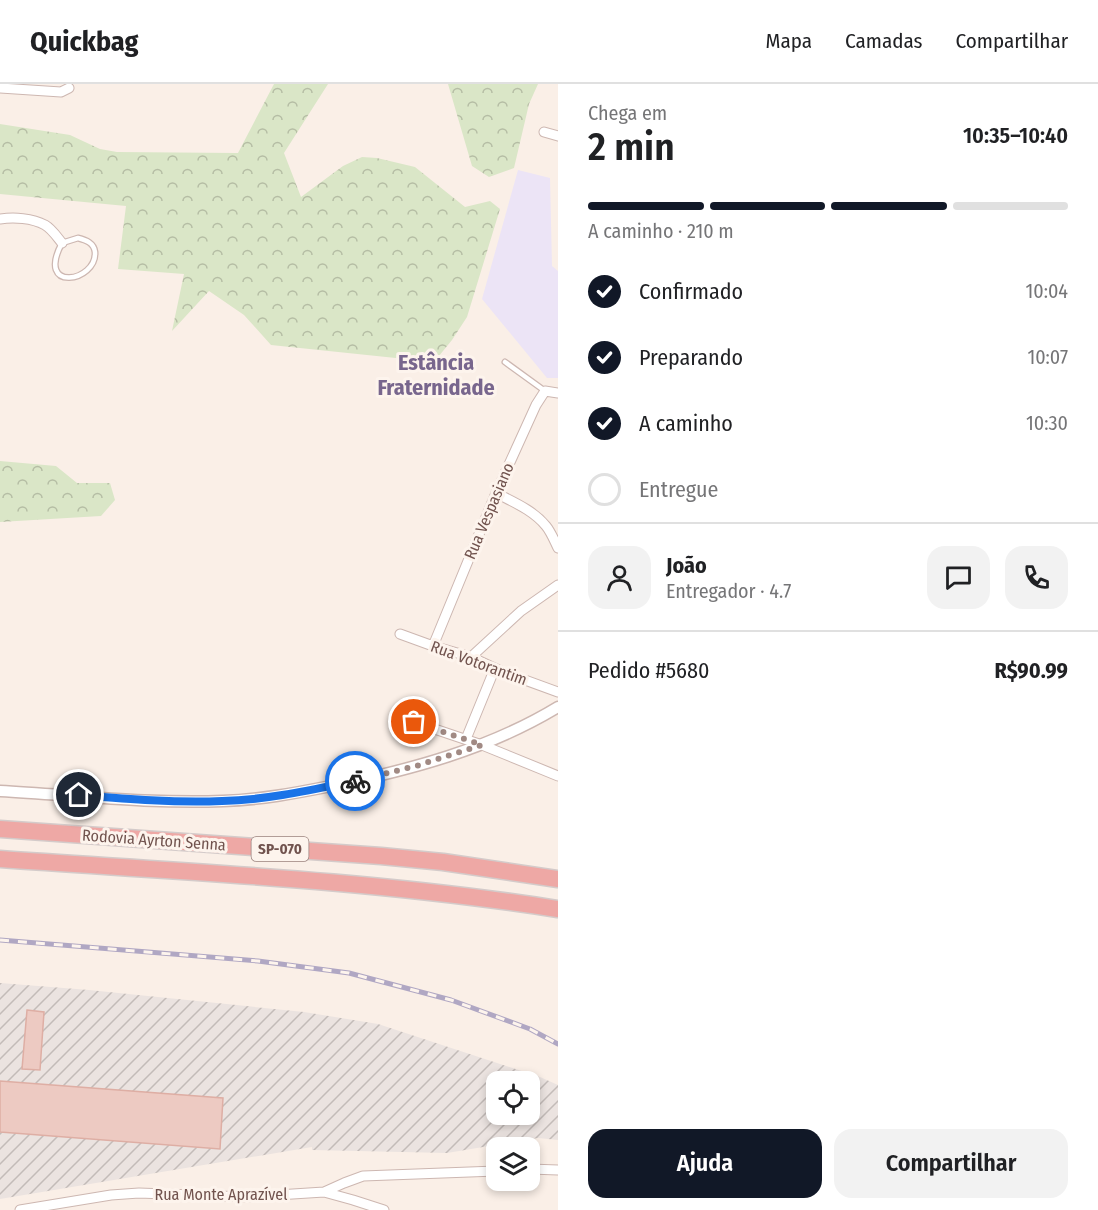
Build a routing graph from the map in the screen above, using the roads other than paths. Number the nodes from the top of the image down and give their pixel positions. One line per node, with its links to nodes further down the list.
1 (0, 88): 2 (street)
2 (69, 88)
3 (544, 132): 4 (street)
4 (558, 136)
5 (0, 219): 6 (street)
6 (62, 243): 6 (lane)
7 (505, 362): 8 (lane)
8 (545, 391): 9 (street); 10 (street, Rua Vespasiano)
9 (558, 393)
10 (496, 493): 11 (street); 14 (street, Rua Vespasiano)
11 (558, 548)
12 (558, 585): 15 (street)
13 (400, 634): 14 (street, Rua Votorantim)
14 (433, 646): 15 (street, Rua Votorantim)
15 (471, 657): 16 (street, Rua Votorantim)
16 (495, 668): 17 (street, Rua Votorantim); 20 (street)
17 (558, 692)
18 (558, 707): 21 (street)
19 (396, 716): 20 (street)
20 (466, 739): 21 (street)
21 (482, 745): 22 (street); 23 (street)
22 (558, 776)
23 (0, 791)
24 (0, 829): 26 (highway, Rodovia Ayrton Senna / SP-070)
25 (0, 859): 27 (highway, Rodovia Ayrton Senna / SP-070)
26 (558, 879)
27 (558, 909)
28 (540, 1169): 29 (street)
29 (558, 1170)
30 (486, 1171): 31 (street)
31 (324, 1192): 32 (street, Rua Monte Aprazível); 33 (street, Rua Monte Aprazível)
32 (20, 1210)
33 (384, 1210)

